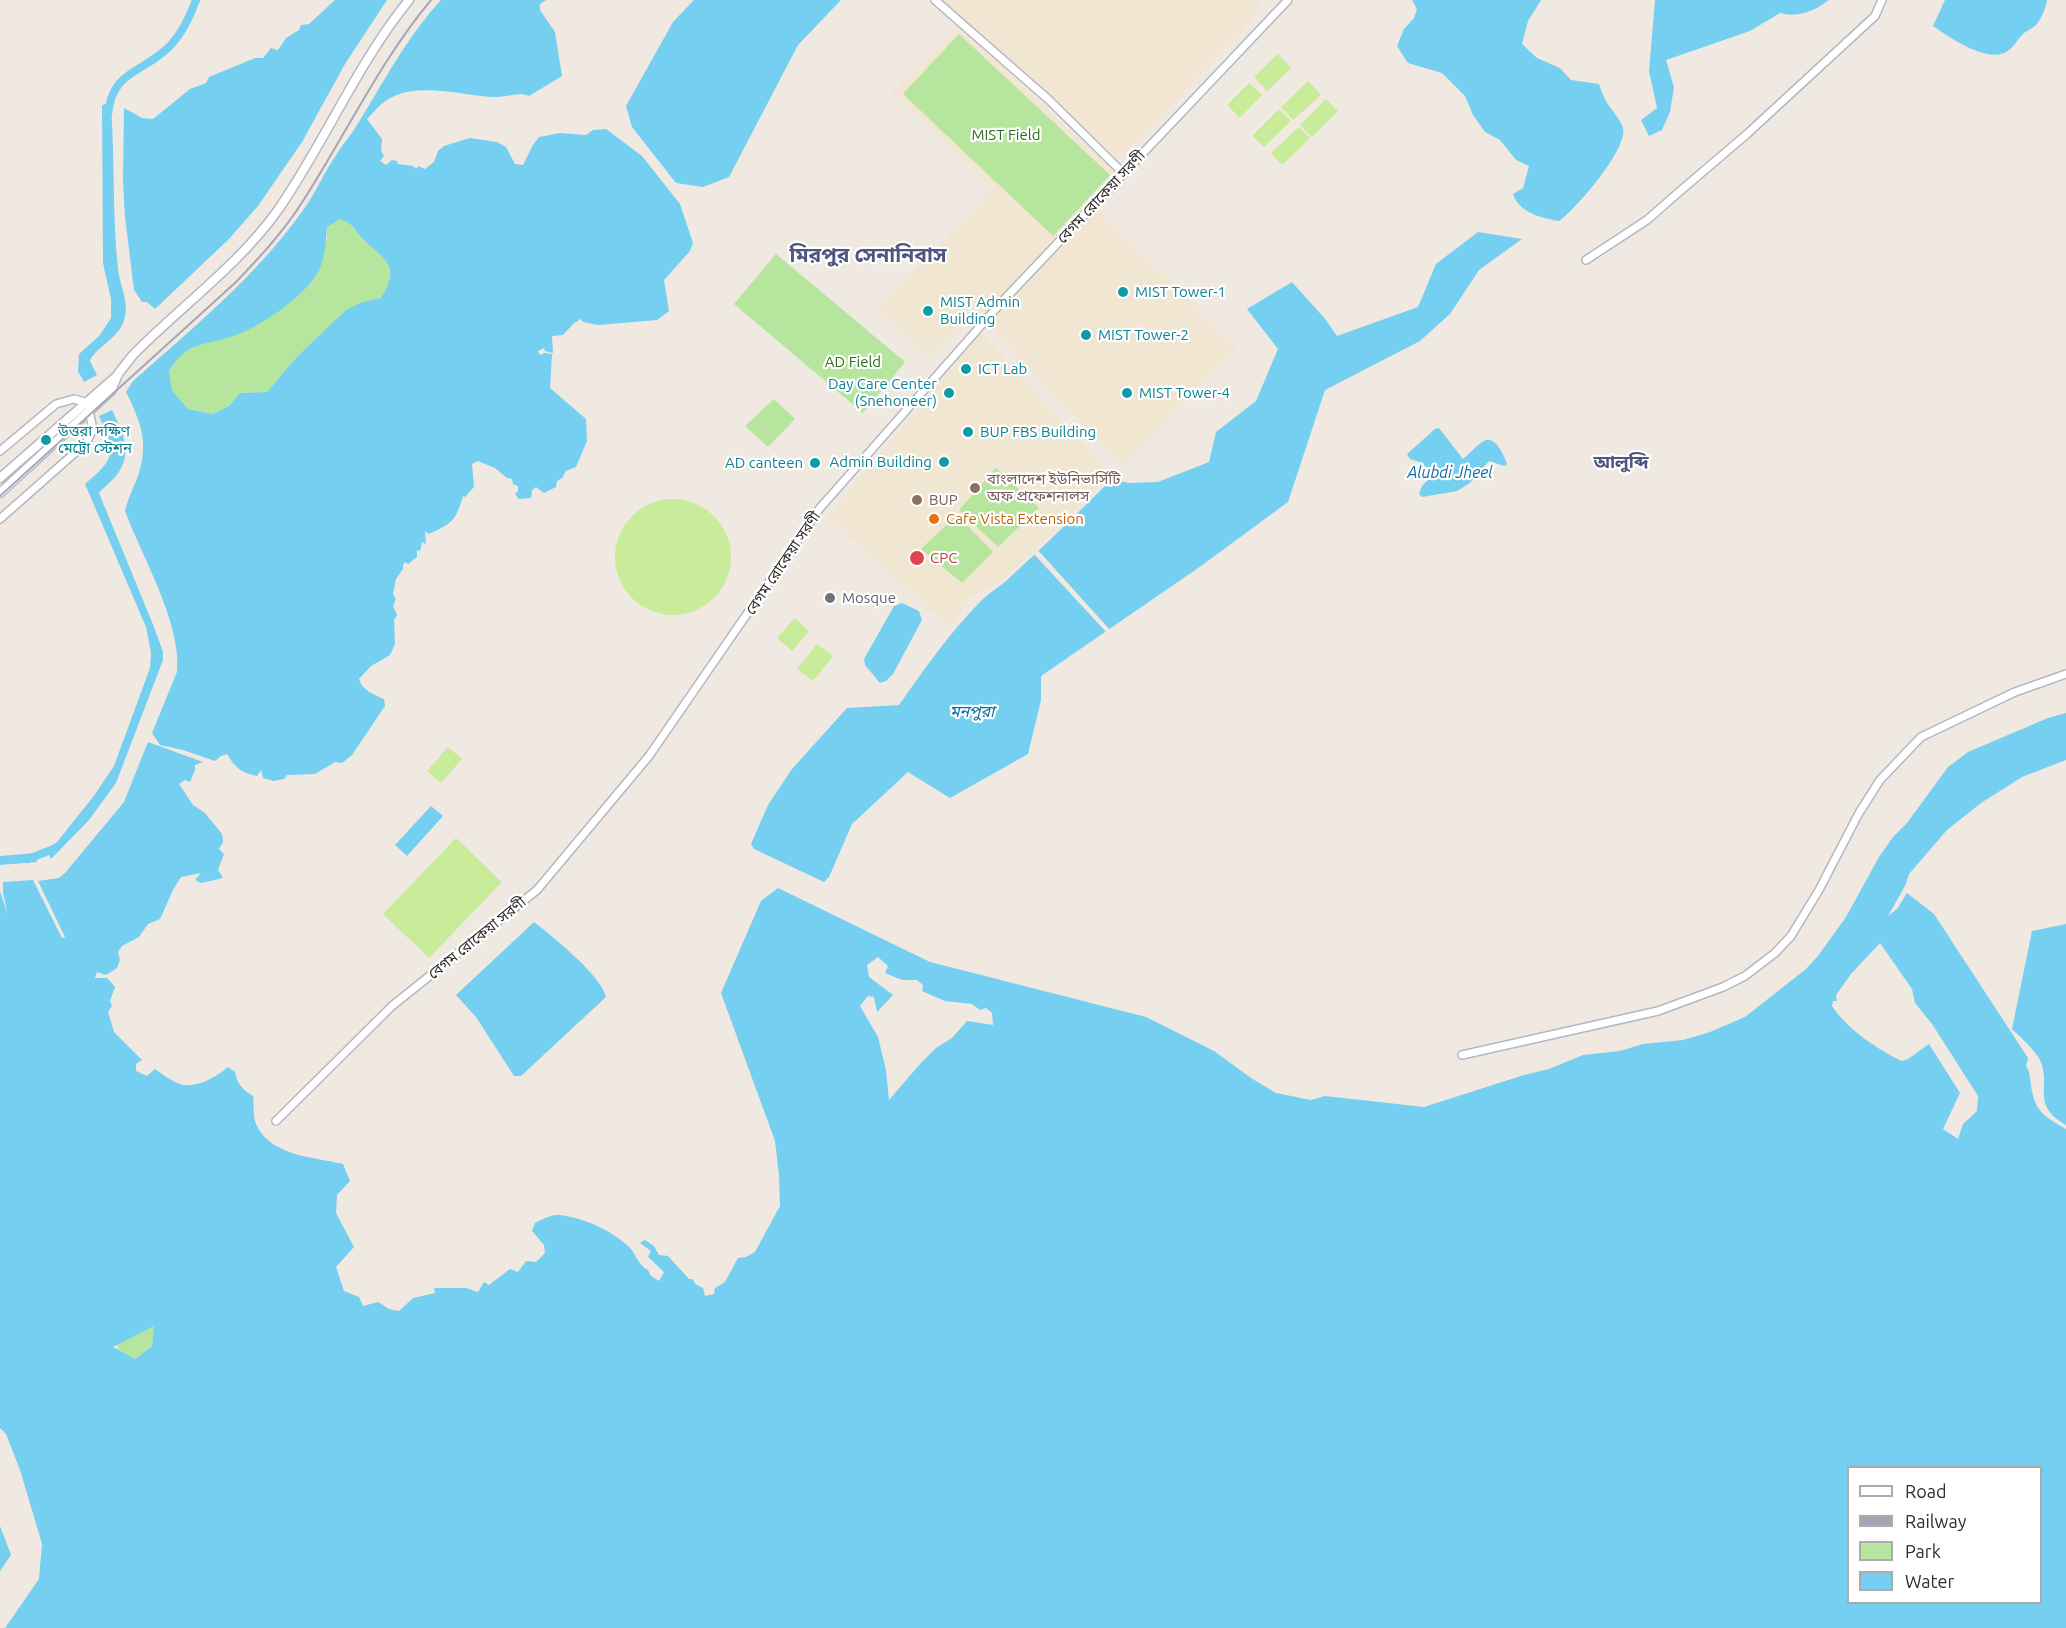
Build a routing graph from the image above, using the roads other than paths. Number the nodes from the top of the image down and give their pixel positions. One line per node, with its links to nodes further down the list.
1 (409, 0): 7 (main road)
2 (935, 0): 5 (street)
3 (1288, 0): 5 (street, বেগম রোকেয়া সরণী)
4 (1882, 0): 6 (street)
5 (1123, 173): 16 (street, বেগম রোকেয়া সরণী)
6 (1586, 260)
7 (118, 374): 8 (main road); 9 (main road)
8 (86, 402): 10 (street); 11 (main road)
9 (89, 411): 12 (main road); 13 (street)
10 (0, 451)
11 (0, 478)
12 (0, 494)
13 (0, 519)
14 (2066, 674): 15 (street)
15 (1462, 1055)
16 (276, 1121)

